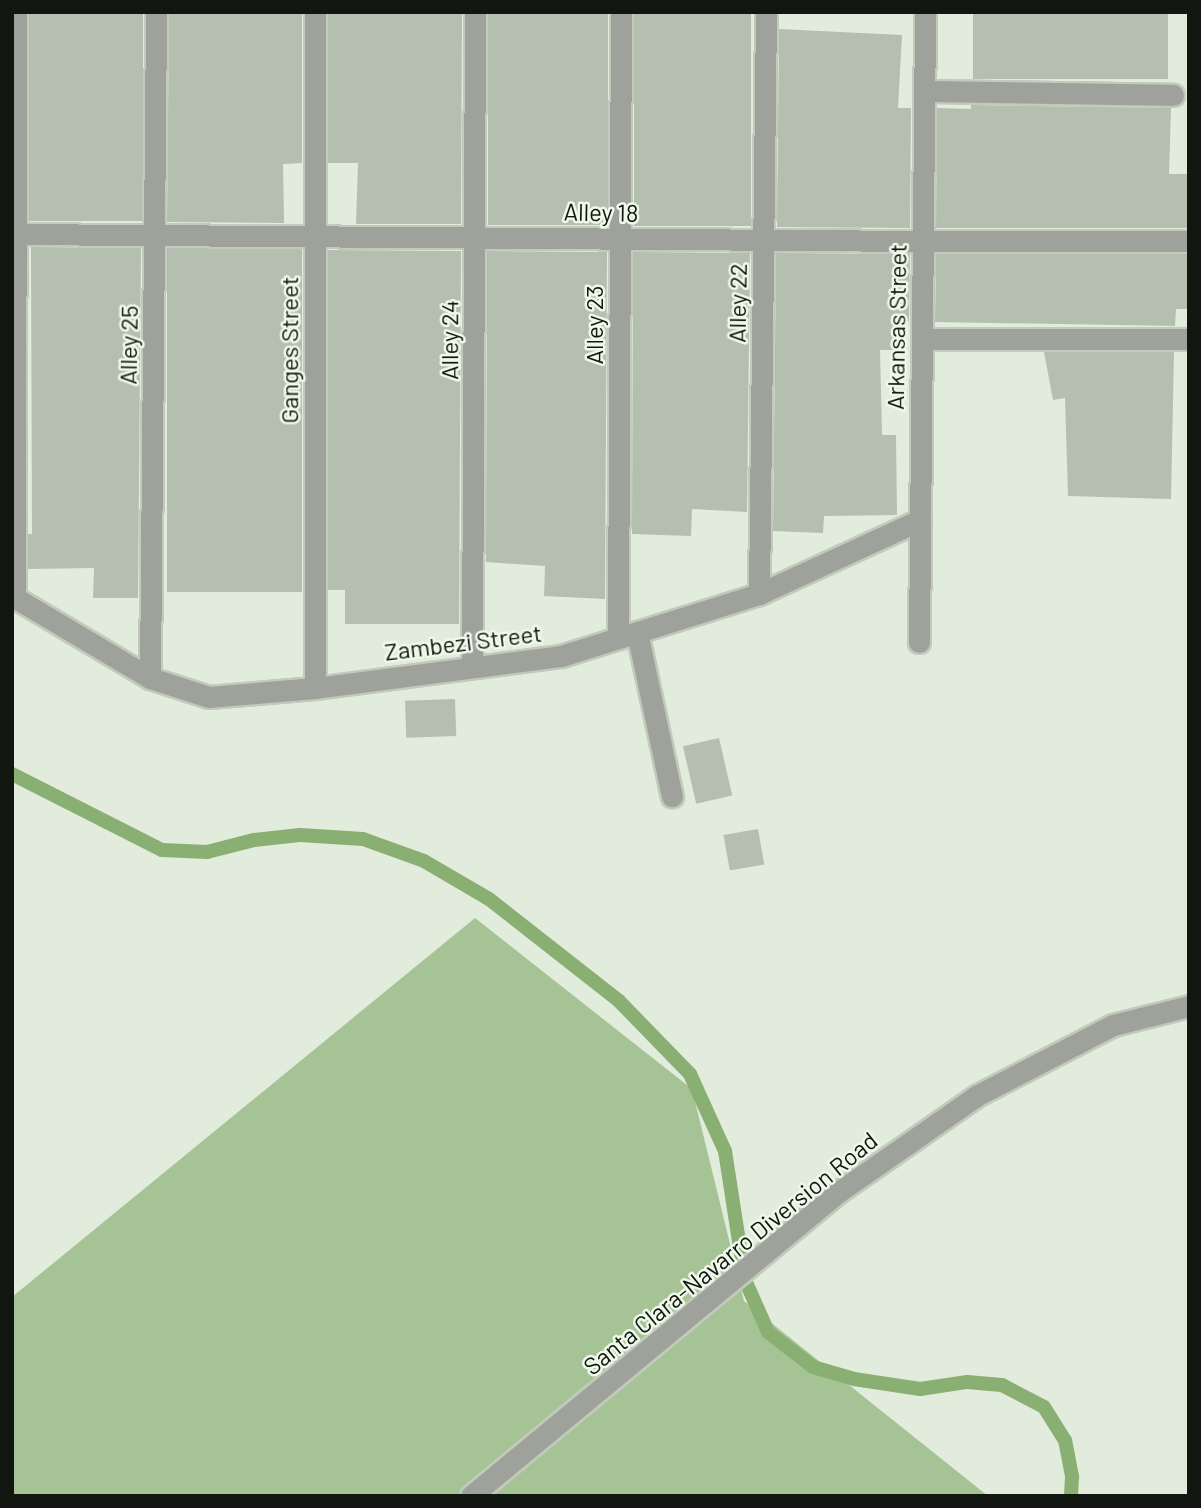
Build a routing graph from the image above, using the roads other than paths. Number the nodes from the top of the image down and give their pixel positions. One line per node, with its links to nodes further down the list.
1 (16, 12): 10 (street)
2 (156, 12): 11 (street, Alley 25)
3 (315, 12): 12 (street, Ganges Street)
4 (475, 12): 13 (street, Alley 24)
5 (621, 12): 14 (street, Alley 23)
6 (766, 12): 15 (street, Alley 22)
7 (925, 12): 8 (street, Arkansas Street)
8 (924, 91): 9 (street); 17 (street, Arkansas Street)
9 (1173, 95)
10 (14, 234): 11 (street, Alley 18); 22 (street)
11 (155, 235): 12 (street, Alley 18); 26 (street, Alley 25)
12 (315, 236): 13 (street, Alley 18); 27 (street, Ganges Street)
13 (476, 236): 14 (street, Alley 18); 25 (street, Alley 24)
14 (620, 239): 15 (street, Alley 18); 23 (street, Alley 23)
15 (765, 240): 17 (street, Alley 18); 21 (street, Alley 22)
16 (1188, 241): 17 (street, Alley 18)
17 (923, 242): 18 (street, Arkansas Street)
18 (922, 338): 19 (street); 20 (street, Arkansas Street)
19 (1189, 339)
20 (920, 520): 21 (street, Zambezi Street); 24 (street, Arkansas Street)
21 (759, 594): 23 (street, Zambezi Street)
22 (14, 597): 26 (street, Zambezi Street)
23 (628, 635): 25 (street, Zambezi Street); 28 (street, Alley 23)
24 (919, 642)
25 (472, 667): 27 (street, Zambezi Street)
26 (150, 678): 27 (street, Zambezi Street)
27 (315, 688)
28 (672, 796)
29 (1189, 1006): 30 (street, Santa Clara-Navarro Diversion Road)
30 (471, 1496)

